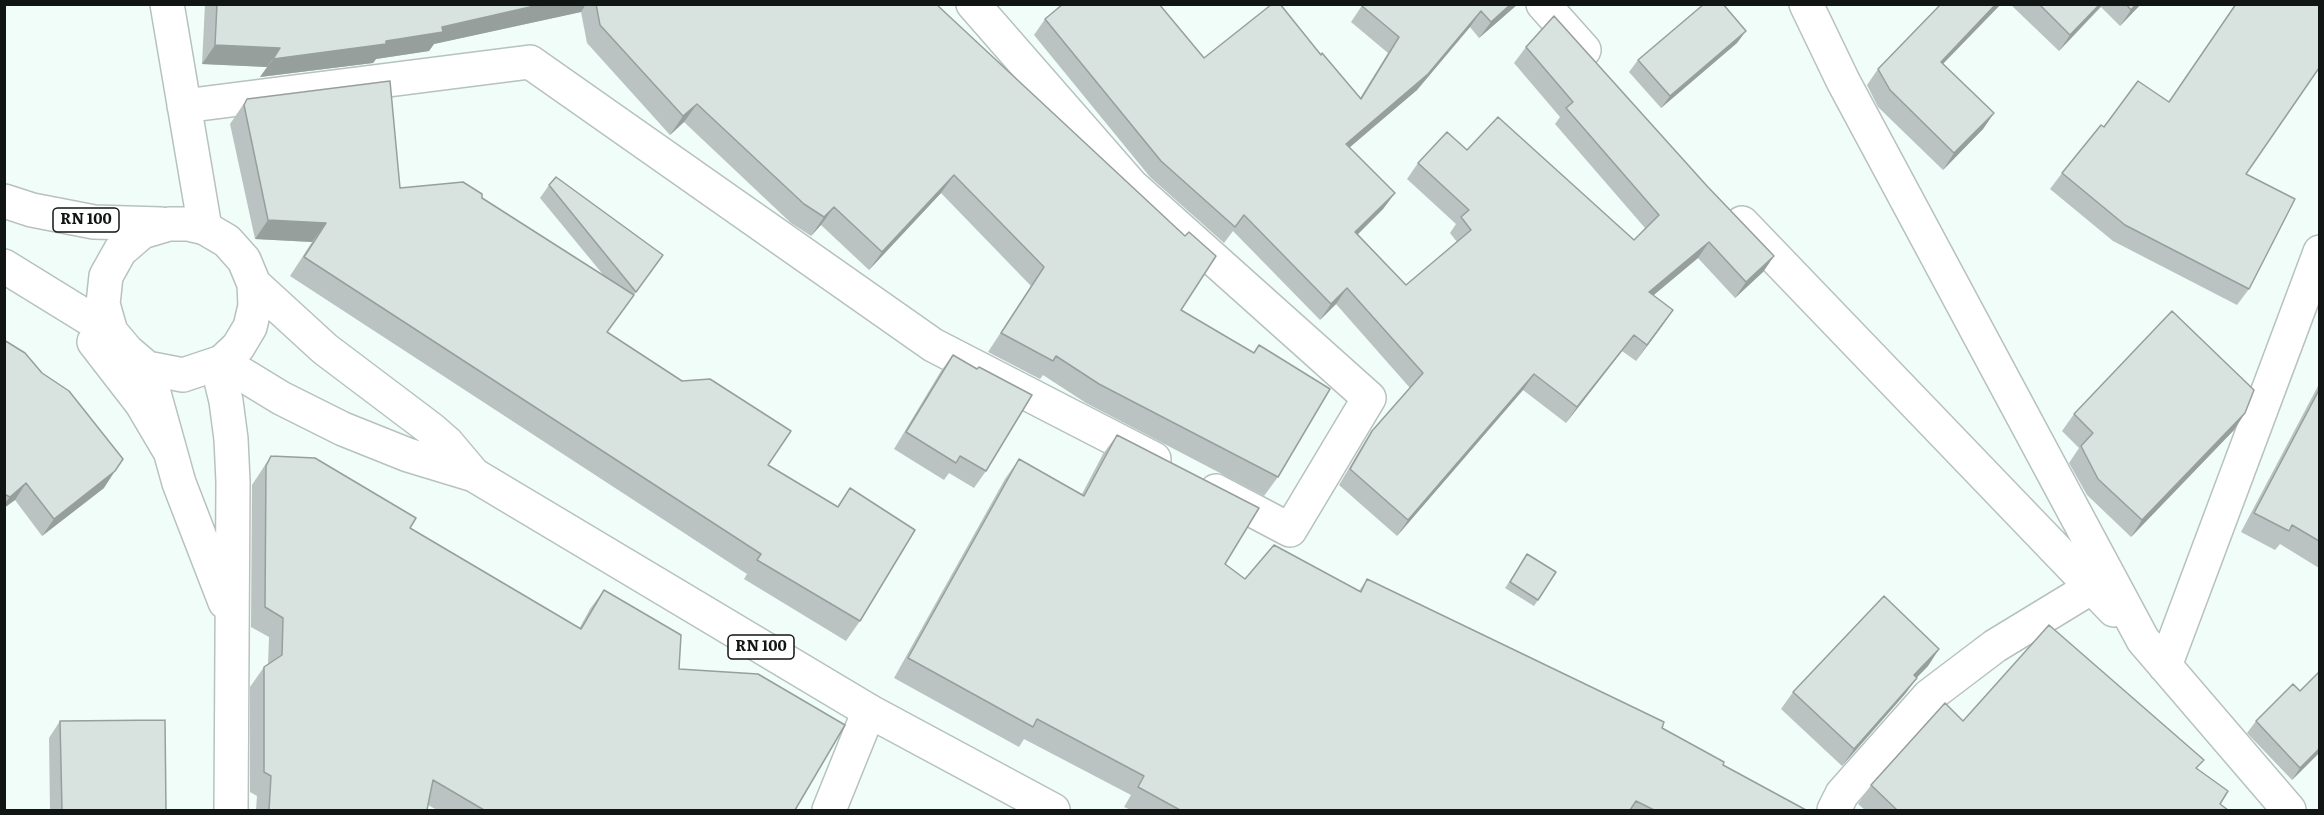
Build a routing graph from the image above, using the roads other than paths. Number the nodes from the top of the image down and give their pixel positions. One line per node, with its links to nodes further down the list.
1 (167, 4): 6 (street)
2 (973, 4): 6 (street)
3 (1543, 4): 5 (street)
4 (1806, 4): 22 (street)
5 (1606, 75)
6 (184, 106): 10 (street)
7 (1718, 198): 20 (street)
8 (4, 201): 9 (street, RN 100)
9 (169, 224): 10 (street); 15 (street)
10 (205, 228): 13 (street)
11 (2319, 252): 23 (street)
12 (4, 266): 14 (street)
13 (254, 284): 16 (street); 19 (street, RN 100)
14 (41, 287): 15 (street); 18 (street)
15 (111, 332): 17 (street)
16 (220, 363): 17 (street); 19 (street, RN 100); 21 (street)
17 (147, 368): 18 (street)
18 (168, 448): 21 (street)
19 (474, 475): 24 (street, RN 100)
20 (2092, 587): 22 (street); 28 (street)
21 (231, 617): 25 (street)
22 (2143, 640): 23 (street)
23 (2166, 666): 29 (street)
24 (869, 711): 26 (street); 27 (street, RN 100)
25 (231, 810)
26 (829, 810)
27 (1053, 810)
28 (1834, 810)
29 (2289, 810)

